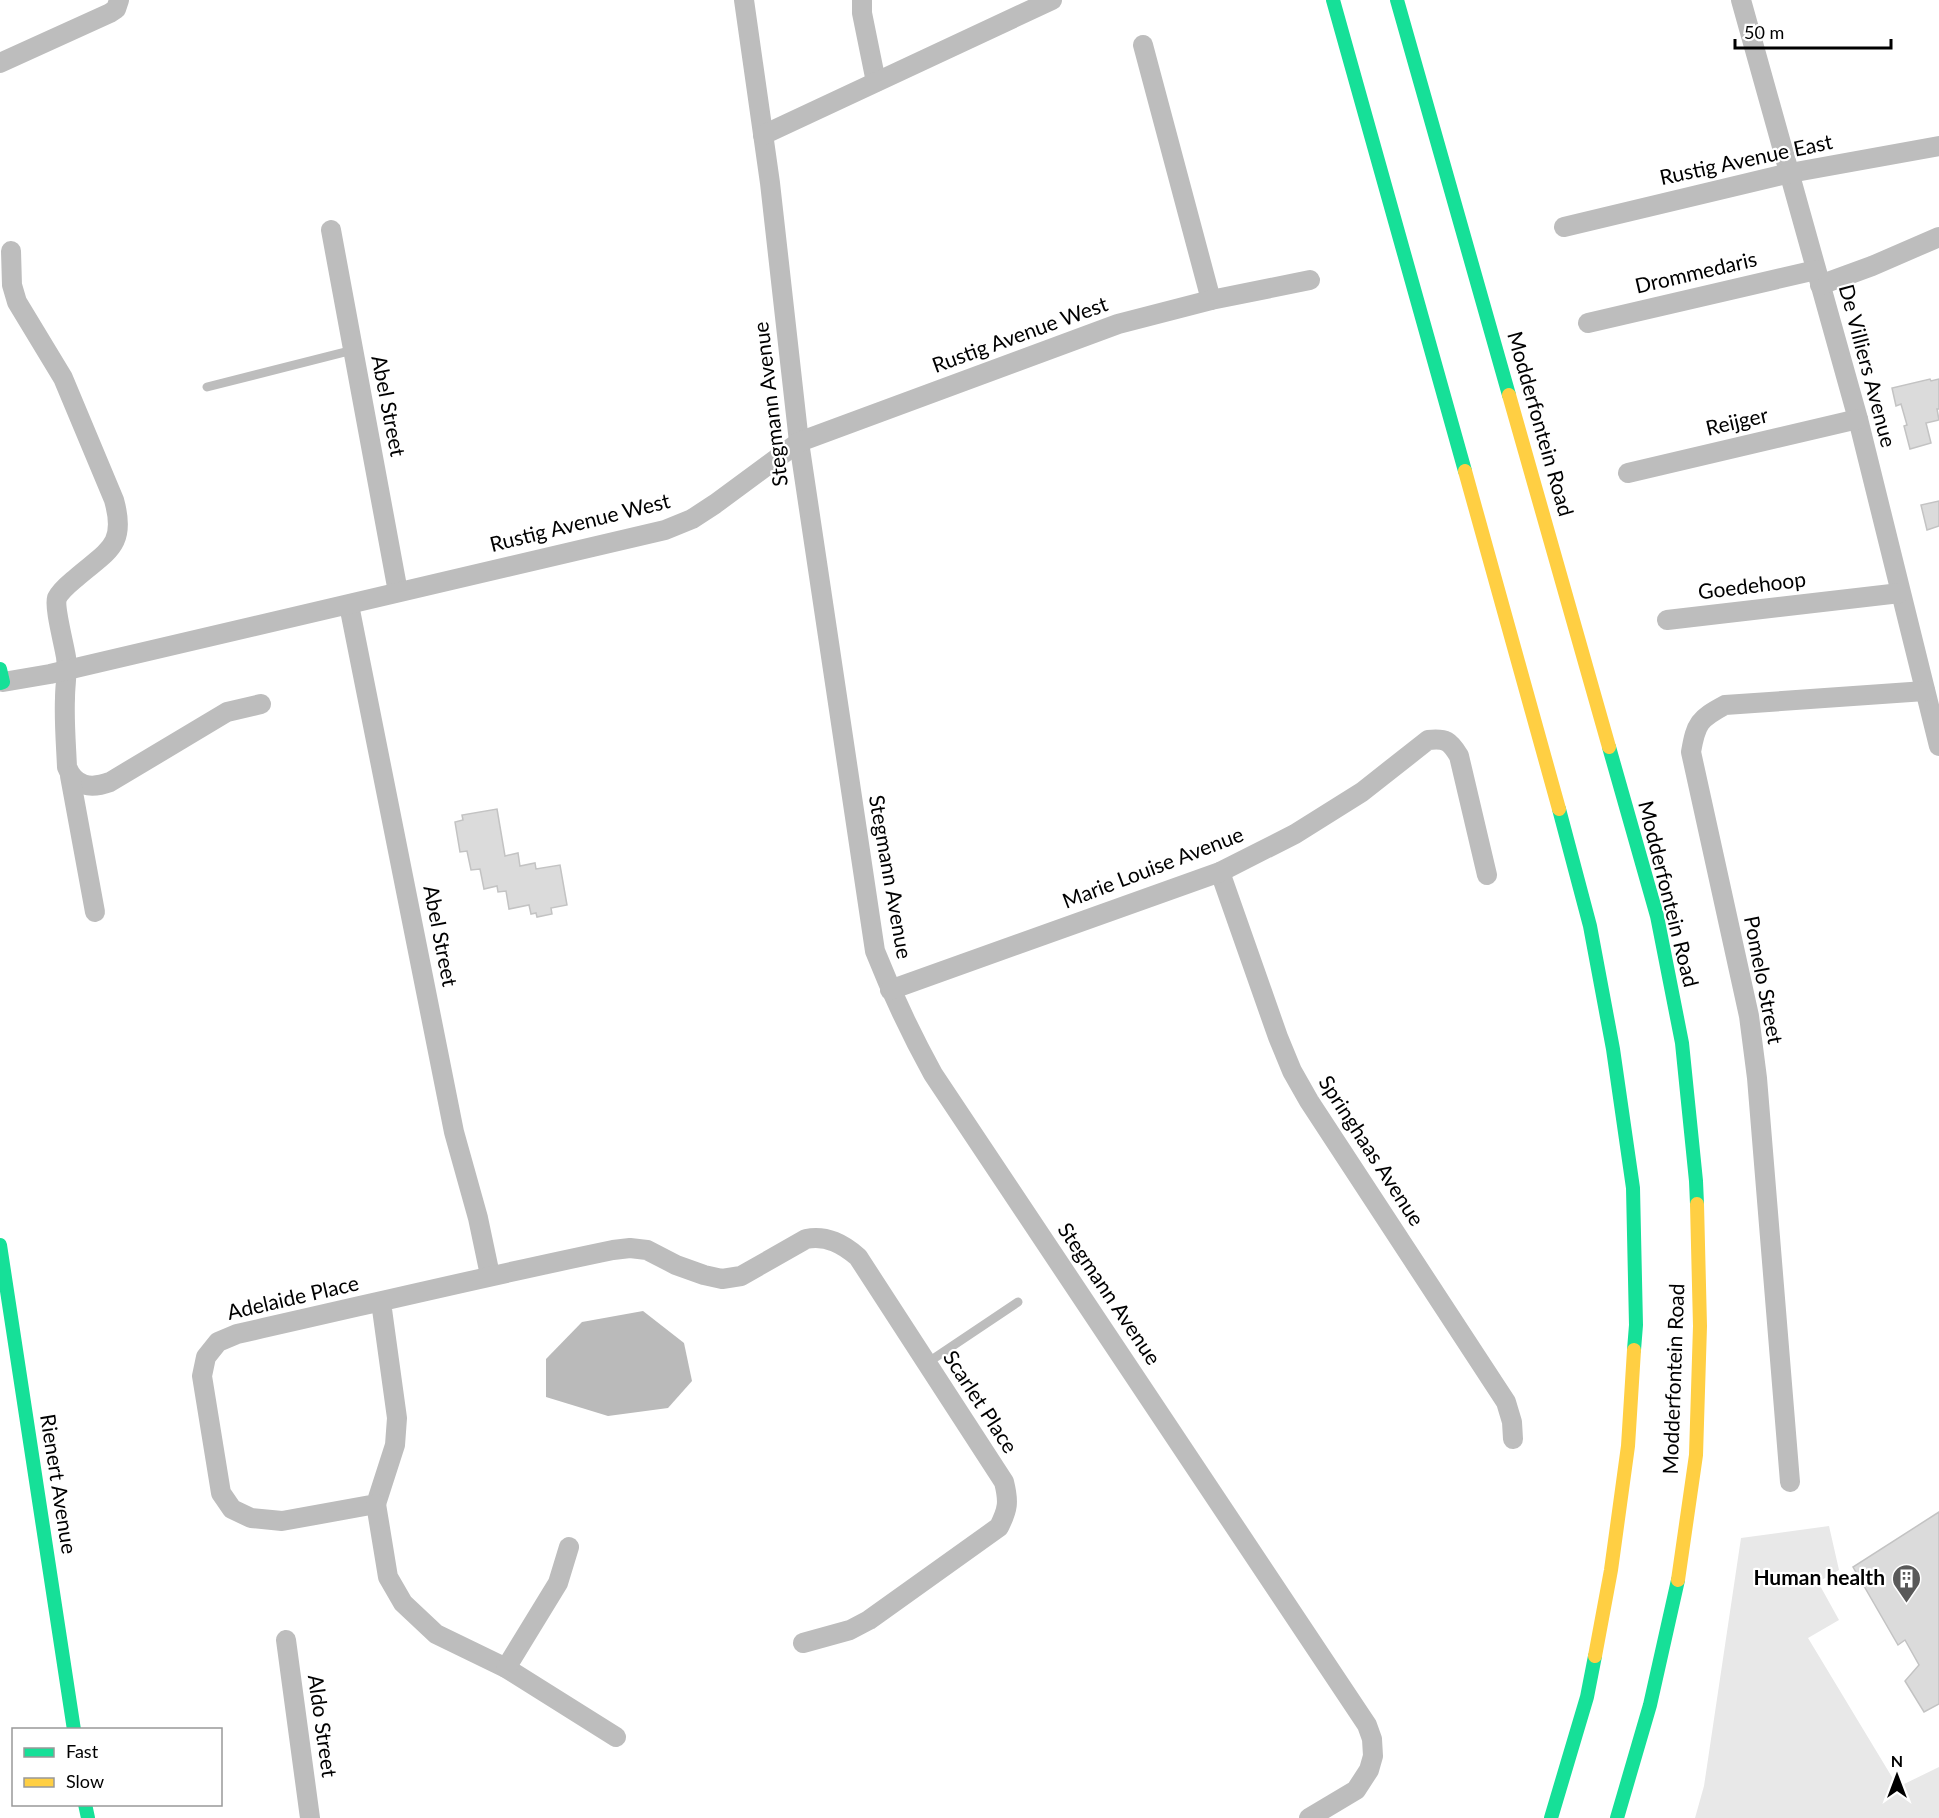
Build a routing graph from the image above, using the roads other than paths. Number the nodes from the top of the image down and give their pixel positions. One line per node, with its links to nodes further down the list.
1 (120, 0): 9 (street)
2 (744, 0): 11 (street, Stegmann Avenue)
3 (862, 0): 10 (street)
4 (1052, 0): 10 (street)
5 (1333, 0): 58 (main road, Modderfontein Road)
6 (1397, 0): 59 (main road, Modderfontein Road)
7 (1741, 0): 13 (street, De Villiers Avenue)
8 (1143, 45): 20 (street)
9 (0, 63)
10 (876, 82): 11 (street)
11 (763, 135): 25 (street, Stegmann Avenue)
12 (1939, 146): 13 (street, Rustig Avenue East)
13 (1790, 173): 14 (street, Rustig Avenue East); 18 (street, De Villiers Avenue)
14 (1564, 227)
15 (331, 230): 22 (street, Abel Street)
16 (1939, 237): 18 (street, Drommedaris)
17 (10, 251): 31 (street)
18 (1818, 277): 21 (street, Drommedaris); 24 (street, De Villiers Avenue)
19 (1310, 280): 20 (street, Rustig Avenue West)
20 (1211, 300): 25 (street, Rustig Avenue West)
21 (1588, 323)
22 (353, 350): 23 (lane); 27 (street, Abel Street)
23 (207, 387)
24 (1858, 419): 26 (street, Reijger); 28 (street, De Villiers Avenue)
25 (799, 442): 27 (street, Rustig Avenue West); 40 (street, Stegmann Avenue)
26 (1628, 472)
27 (398, 592): 29 (street, Rustig Avenue West)
28 (1900, 593): 30 (street, Goedehoop); 33 (street, De Villiers Avenue)
29 (349, 605): 31 (street, Rustig Avenue West); 42 (street, Abel Street)
30 (1666, 620)
31 (68, 668): 32 (street, Rustig Avenue West); 36 (street)
32 (1, 678)
33 (1925, 691): 35 (street, De Villiers Avenue); 48 (street, Pomelo Street)
34 (261, 704): 36 (street)
35 (1939, 746)
36 (70, 776): 39 (street)
37 (1220, 872): 38 (street, Marie Louise Avenue); 40 (street, Marie Louise Avenue); 47 (street, Springhaas Avenue)
38 (1487, 875)
39 (95, 912)
40 (890, 990): 57 (street, Stegmann Avenue)
41 (0, 1245): 54 (main road, Rienert Avenue)
42 (490, 1275): 43 (street, Adelaide Place); 44 (street, Adelaide Place)
43 (704, 1275): 46 (street, Scarlet Place)
44 (381, 1302): 49 (street, Adelaide Place); 49 (street, Adelaide Place)
45 (1018, 1302): 46 (lane)
46 (927, 1363): 52 (street, Scarlet Place)
47 (1513, 1439)
48 (1790, 1482)
49 (376, 1504): 53 (street, Adelaide Place)
50 (569, 1547): 53 (street)
51 (286, 1640): 56 (street, Aldo Street)
52 (803, 1643)
53 (506, 1668): 55 (street, Adelaide Place)
54 (74, 1728)
55 (616, 1737)
56 (310, 1818)
57 (1309, 1818)
58 (1551, 1818)
59 (1617, 1818)

